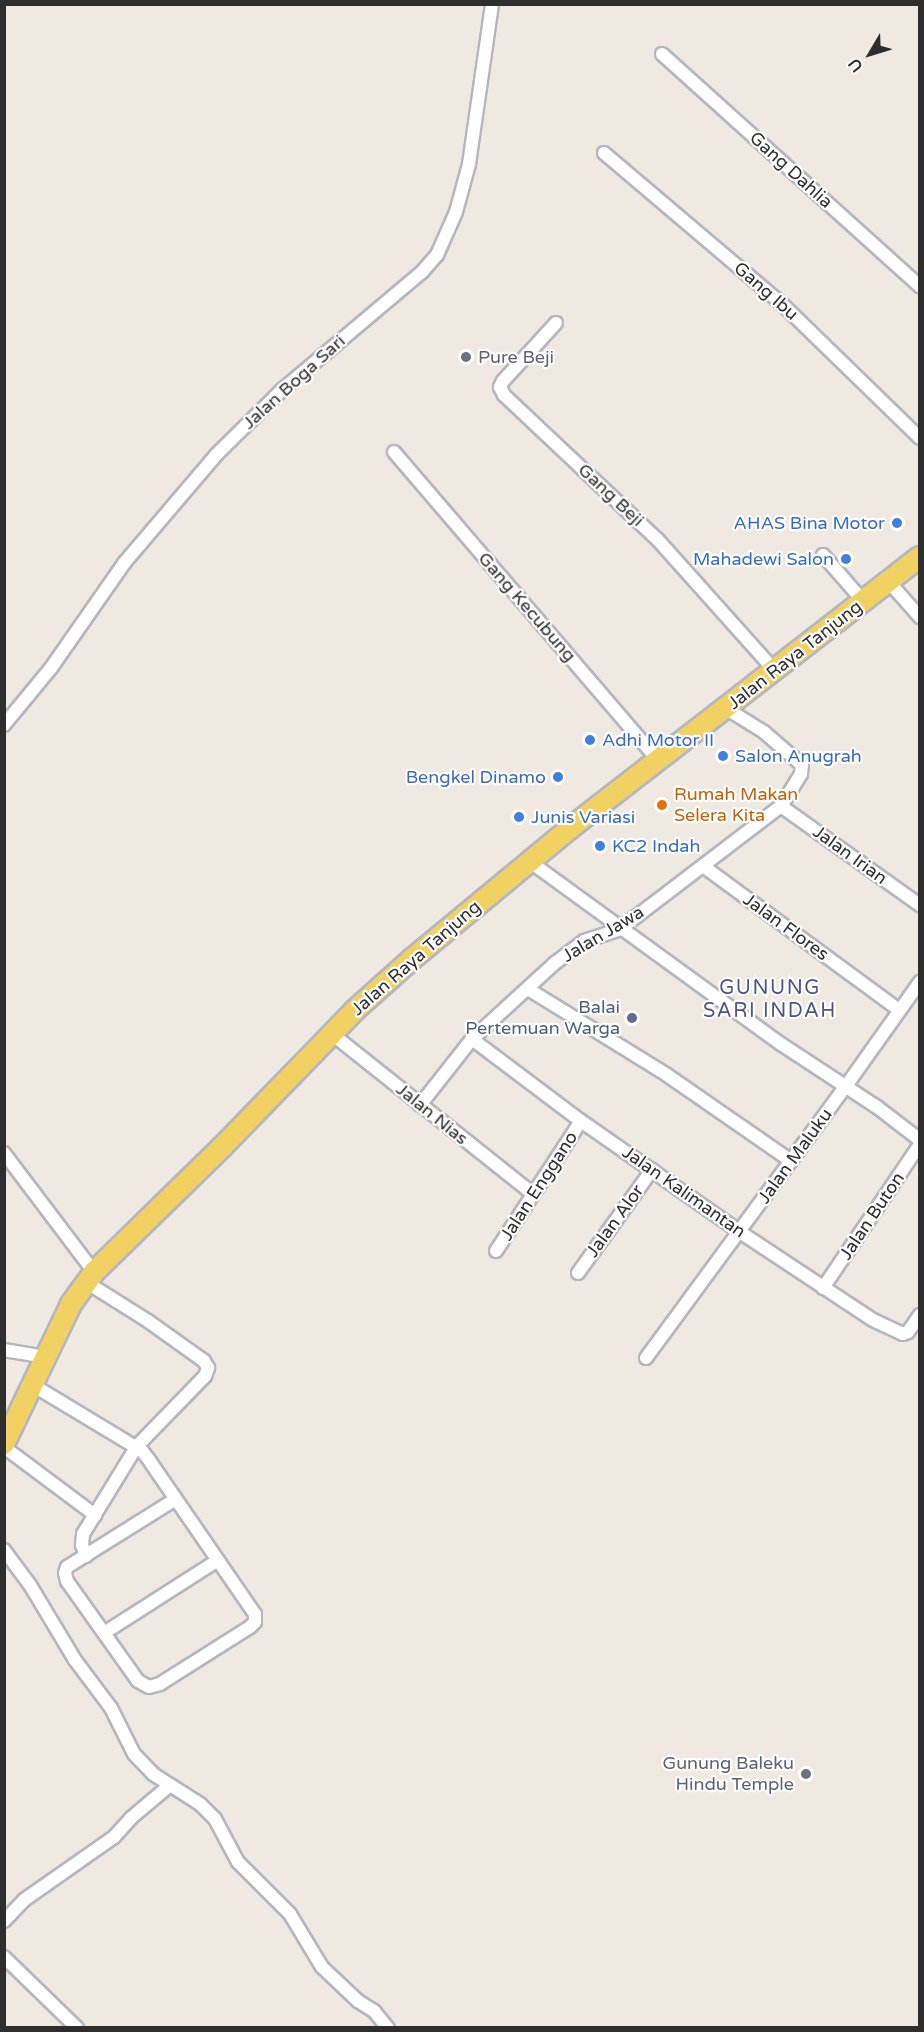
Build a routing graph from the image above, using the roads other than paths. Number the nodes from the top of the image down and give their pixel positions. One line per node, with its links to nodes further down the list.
1 (492, 4): 15 (street, Jalan Boga Sari)
2 (662, 54): 4 (street, Gang Dahlia)
3 (604, 153): 6 (street, Gang Ibu)
4 (920, 286)
5 (556, 323): 13 (street, Gang Beji)
6 (920, 438)
7 (394, 453): 16 (street, Gang Kecubung)
8 (823, 555): 11 (street)
9 (920, 557): 10 (main road, Jalan Raya Tanjung)
10 (888, 581): 11 (main road, Jalan Raya Tanjung); 12 (street)
11 (864, 602): 13 (main road, Jalan Raya Tanjung)
12 (920, 617)
13 (775, 671): 14 (main road, Jalan Raya Tanjung)
14 (727, 709): 16 (main road, Jalan Raya Tanjung); 17 (street, Jalan Jawa)
15 (4, 725)
16 (659, 761): 18 (main road, Jalan Raya Tanjung)
17 (781, 806): 19 (street, Jalan Jawa); 20 (street, Jalan Irian)
18 (529, 861): 21 (street); 25 (main road, Jalan Raya Tanjung)
19 (703, 866): 21 (street, Jalan Jawa); 24 (street, Jalan Flores)
20 (920, 905)
21 (620, 928): 23 (street, Jalan Jawa); 27 (street)
22 (920, 982): 24 (street, Jalan Maluku)
23 (528, 989): 26 (street, Jalan Jawa); 32 (street)
24 (898, 1009): 27 (street, Jalan Maluku)
25 (332, 1034): 28 (street, Jalan Nias); 38 (main road, Jalan Raya Tanjung)
26 (472, 1039): 28 (street, Jalan Jawa); 29 (street, Jalan Kalimantan)
27 (846, 1086): 30 (street); 32 (street, Jalan Maluku)
28 (420, 1105): 34 (street, Jalan Nias)
29 (581, 1121): 33 (street, Jalan Kalimantan); 34 (street, Jalan Enggano)
30 (920, 1142): 39 (street, Jalan Buton)
31 (4, 1153): 38 (street)
32 (791, 1161): 35 (street, Jalan Maluku)
33 (652, 1170): 35 (street, Jalan Kalimantan); 37 (street, Jalan Alor)
34 (533, 1194): 36 (street, Jalan Enggano)
35 (740, 1232): 39 (street, Jalan Kalimantan); 43 (street, Jalan Maluku)
36 (496, 1251)
37 (578, 1273)
38 (90, 1277): 42 (main road, Jalan Raya Tanjung); 46 (street)
39 (823, 1288): 40 (street, Jalan Kalimantan)
40 (920, 1315)
41 (4, 1350): 42 (street)
42 (46, 1357): 44 (main road, Jalan Raya Tanjung)
43 (646, 1358)
44 (31, 1384): 45 (main road, Jalan Raya Tanjung); 46 (street)
45 (4, 1445): 48 (street)
46 (137, 1446): 47 (street); 48 (street)
47 (176, 1499): 50 (street); 51 (street)
48 (95, 1515): 50 (street)
49 (4, 1550): 53 (street)
50 (86, 1556): 52 (street)
51 (218, 1560): 52 (street); 52 (street)
52 (104, 1633)
53 (170, 1785): 54 (street); 57 (street)
54 (4, 1921)
55 (4, 1957): 56 (street)
56 (77, 2028)
57 (388, 2028)

